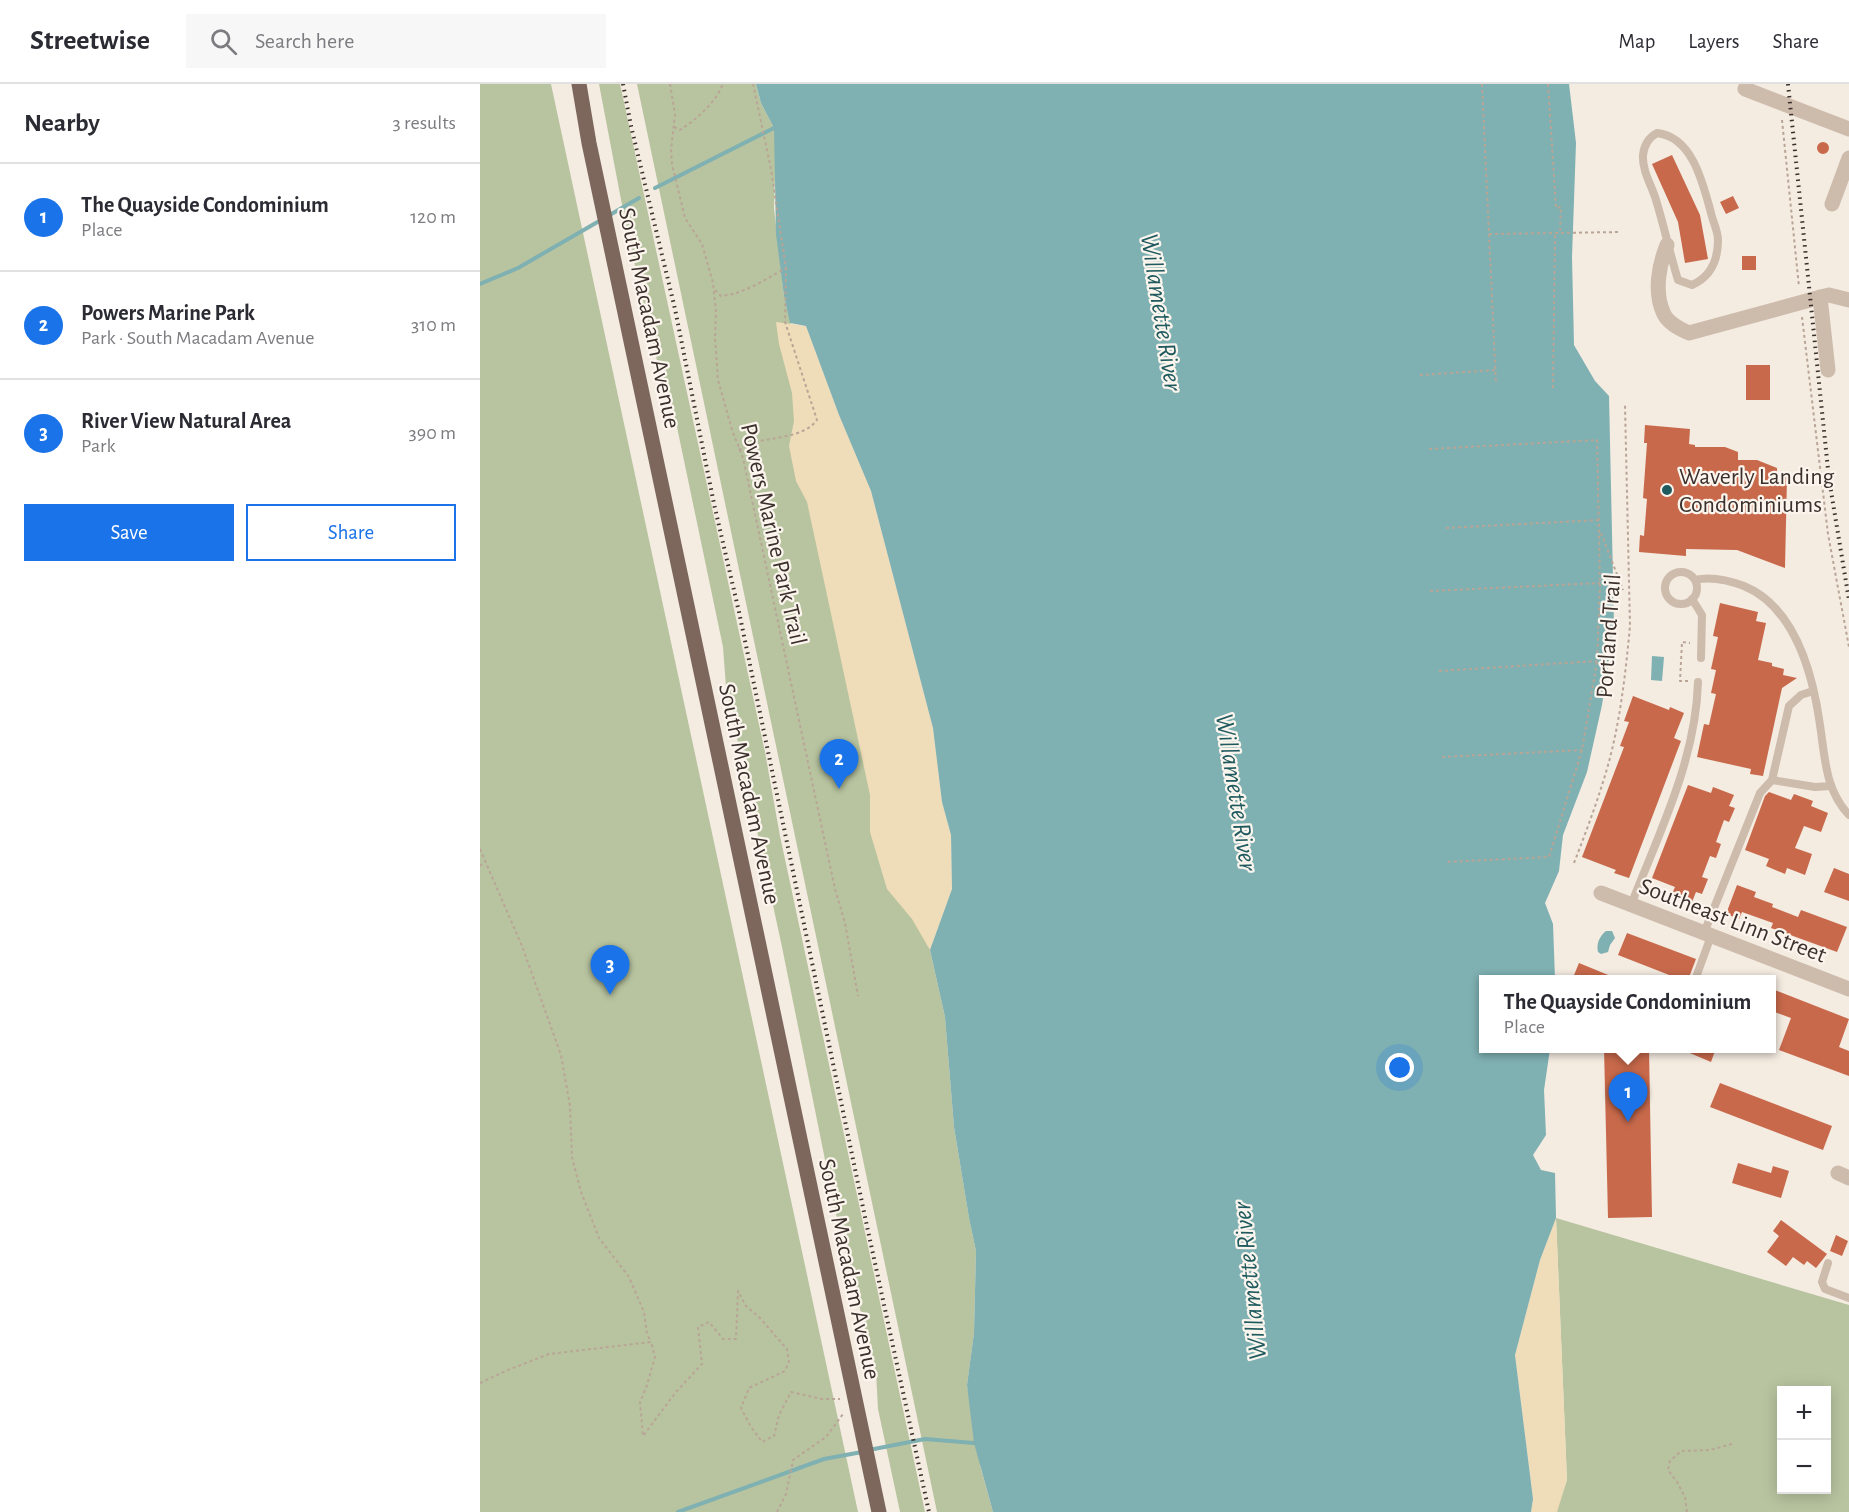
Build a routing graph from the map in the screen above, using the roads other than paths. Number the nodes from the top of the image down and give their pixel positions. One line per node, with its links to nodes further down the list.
1 (579, 84): 25 (main road, South Macadam Avenue)
2 (1745, 87): 3 (street)
3 (1849, 129)
4 (1849, 158): 5 (street)
5 (1832, 204)
6 (1667, 245): 6 (lane); 7 (street)
7 (1820, 297): 8 (street); 9 (street)
8 (1849, 300)
9 (1828, 370)
10 (1695, 580): 11 (lane); 11 (lane); 14 (lane)
11 (1692, 599): 12 (lane)
12 (1701, 658)
13 (1698, 682): 19 (lane)
14 (1813, 691): 15 (lane); 16 (lane)
15 (1772, 780): 16 (lane); 20 (lane)
16 (1831, 786): 17 (lane)
17 (1849, 815)
18 (1601, 893): 19 (street, Southeast Linn Street)
19 (1631, 905): 20 (street, Southeast Linn Street)
20 (1708, 934): 21 (lane); 22 (street, Southeast Linn Street)
21 (1696, 975)
22 (1849, 989)
23 (1828, 1263): 24 (lane)
24 (1849, 1298)
25 (879, 1512)

